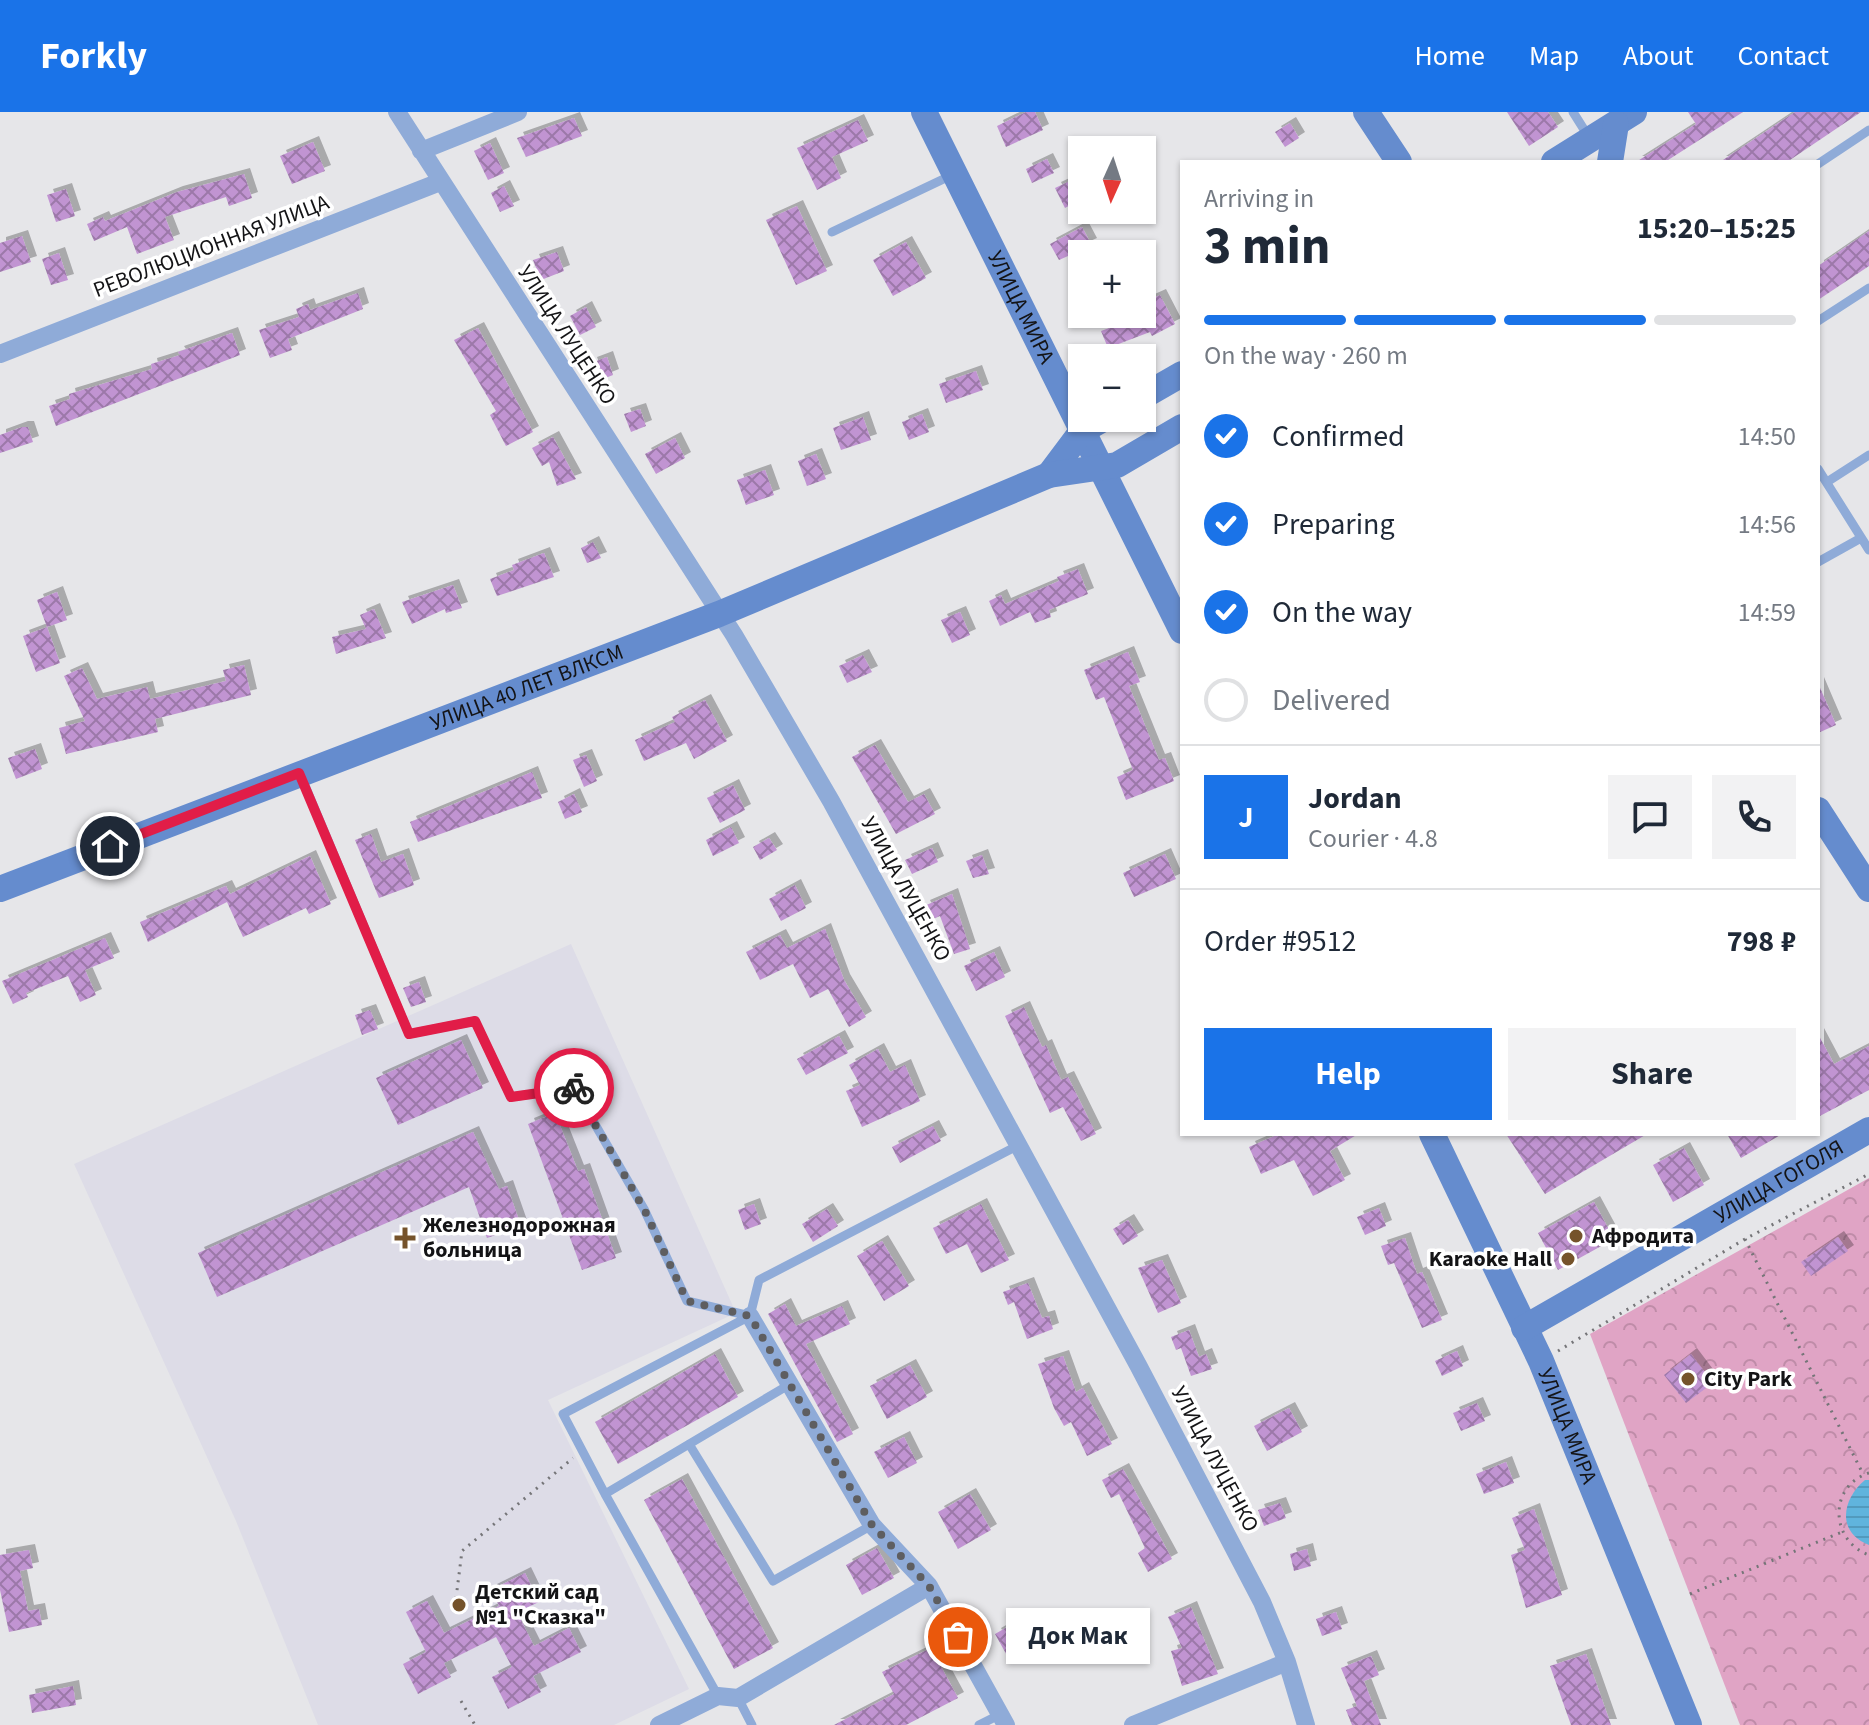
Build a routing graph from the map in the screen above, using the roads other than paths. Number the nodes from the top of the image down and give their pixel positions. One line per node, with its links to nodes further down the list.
1 (397, 112): 9 (street, УЛИЦА ЛУЦЕНКО)
2 (518, 112): 9 (street)
3 (924, 112): 14 (street, УЛИЦА МИРА)
4 (1366, 112): 10 (street)
5 (1573, 112): 8 (lane)
6 (1628, 116): 8 (street); 12 (street)
7 (1869, 130): 13 (lane)
8 (1591, 141): 11 (street)
9 (421, 151): 15 (street, УЛИЦА ЛУЦЕНКО)
10 (1398, 160)
11 (1558, 160)
12 (1611, 160)
13 (1820, 163)
14 (955, 173): 16 (lane); 21 (street, УЛИЦА МИРА)
15 (440, 182): 19 (street, РЕВОЛЮЦИОННАЯ УЛИЦА); 34 (street, УЛИЦА ЛУЦЕНКО)
16 (832, 232)
17 (1869, 288): 18 (lane)
18 (1820, 320)
19 (0, 354)
20 (1180, 375): 22 (street)
21 (1068, 377)
22 (1156, 389)
23 (1180, 428): 27 (street, УЛИЦА 40 ЛЕТ ВЛКСМ)
24 (1087, 432): 29 (street)
25 (1095, 432): 27 (street, УЛИЦА МИРА)
26 (1869, 455): 30 (lane)
27 (1101, 470): 29 (street, УЛИЦА 40 ЛЕТ ВЛКСМ); 35 (street, УЛИЦА МИРА)
28 (1820, 472): 30 (lane)
29 (1049, 475): 34 (street, УЛИЦА 40 ЛЕТ ВЛКСМ)
30 (1827, 482): 31 (lane)
31 (1861, 538): 32 (lane); 33 (lane)
32 (1869, 550)
33 (1820, 561)
34 (719, 614): 36 (street, УЛИЦА 40 ЛЕТ ВЛКСМ); 42 (street, УЛИЦА ЛУЦЕНКО)
35 (1180, 627)
36 (299, 773): 38 (street, УЛИЦА 40 ЛЕТ ВЛКСМ); 43 (lane)
37 (1820, 813): 39 (street)
38 (0, 889)
39 (1869, 889)
40 (1869, 1130): 44 (street, УЛИЦА ГОГОЛЯ)
41 (1433, 1136): 44 (street, УЛИЦА МИРА)
42 (1019, 1145): 43 (lane); 50 (street, УЛИЦА ЛУЦЕНКО)
43 (750, 1316): 45 (street); 47 (lane)
44 (1524, 1328): 59 (street, УЛИЦА МИРА)
45 (792, 1383): 46 (lane); 48 (street)
46 (689, 1444): 47 (lane); 48 (lane)
47 (605, 1494): 51 (lane)
48 (872, 1525): 49 (street)
49 (929, 1586): 52 (street); 53 (street)
50 (1287, 1662): 57 (street); 58 (street, УЛИЦА ЛУЦЕНКО)
51 (718, 1696): 52 (street); 54 (street)
52 (738, 1698): 55 (lane)
53 (1004, 1719): 56 (lane)
54 (659, 1725)
55 (752, 1725)
56 (979, 1725)
57 (1133, 1725)
58 (1306, 1725)
59 (1689, 1725)

